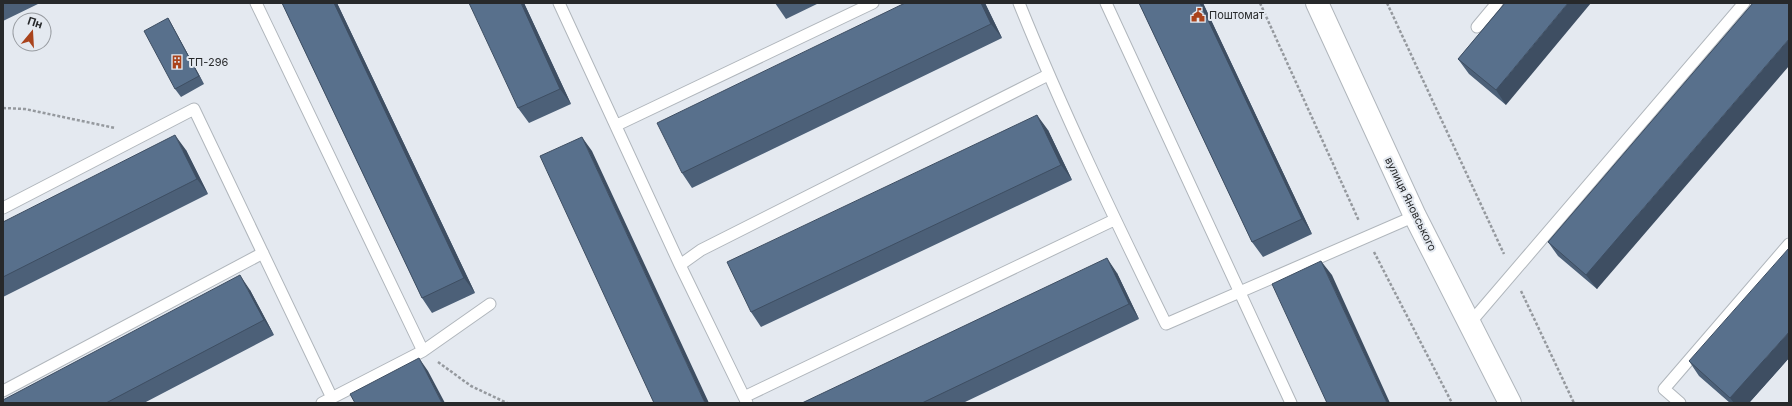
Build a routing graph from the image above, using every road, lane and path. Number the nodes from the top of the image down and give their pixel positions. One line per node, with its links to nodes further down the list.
1 (256, 3): 27 (lane)
2 (559, 3): 14 (lane)
3 (873, 3): 14 (lane)
4 (1019, 3): 12 (lane)
5 (1106, 3): 24 (lane)
6 (1260, 3): 19 (path)
7 (1317, 3): 17 (main road, вулиця Яновського)
8 (1387, 3): 23 (path)
9 (1497, 3): 11 (lane)
10 (1744, 3): 23 (lane)
11 (1477, 27)
12 (1048, 75): 18 (lane); 22 (lane)
13 (3, 108): 15 (path)
14 (617, 125): 22 (lane)
15 (145, 134): 16 (lane); 21 (lane)
16 (3, 208)
17 (1415, 216): 19 (lane); 26 (main road, вулиця Яновського)
18 (1114, 220): 24 (lane); 30 (lane)
19 (1366, 237): 24 (lane); 33 (path)
20 (1789, 244): 36 (lane)
21 (263, 253): 28 (lane); 29 (lane)
22 (680, 265): 30 (lane)
23 (1512, 272): 26 (lane); 35 (path)
24 (1240, 293): 32 (lane)
25 (490, 304): 27 (lane)
26 (1470, 323): 34 (main road, вулиця Яновського)
27 (422, 352): 29 (lane); 31 (path)
28 (3, 391)
29 (327, 400)
30 (745, 400)
31 (507, 403)
32 (1291, 403)
33 (1452, 403)
34 (1510, 403)
35 (1574, 403)
36 (1680, 403)

